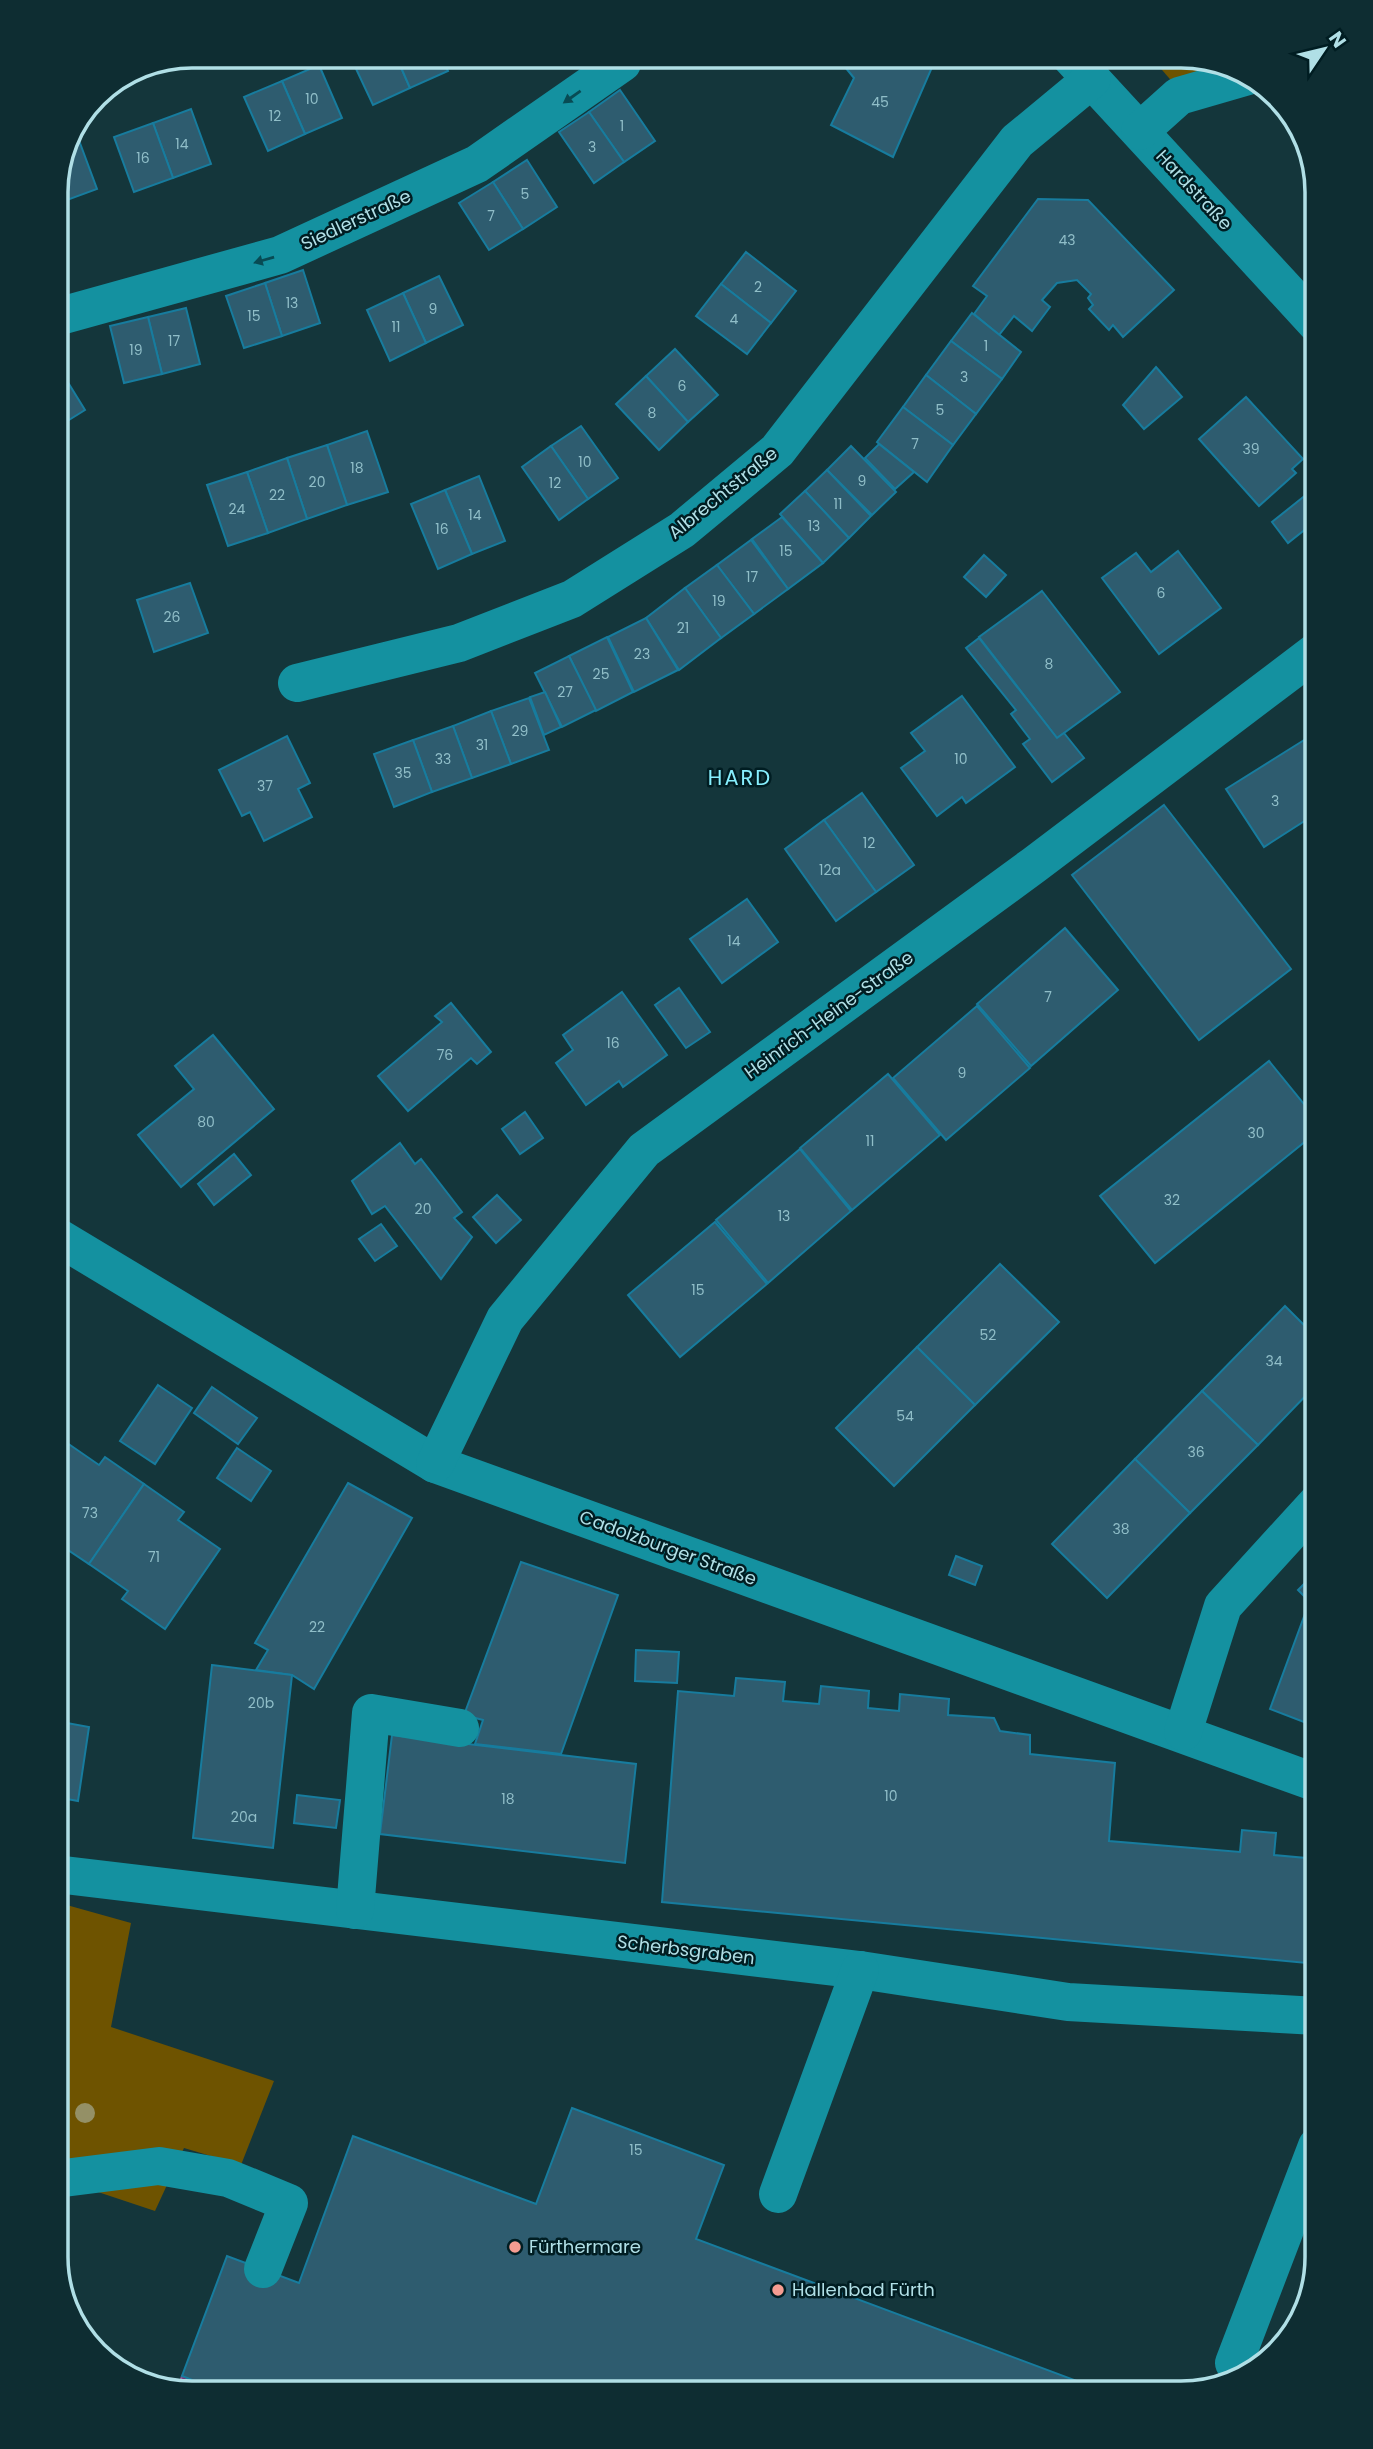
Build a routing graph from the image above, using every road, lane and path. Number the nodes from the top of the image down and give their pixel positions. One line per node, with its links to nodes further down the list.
1 (613, 69): 7 (street, Siedlerstraße, one-way to 7)
2 (1080, 69): 9 (street, Albrechtstraße)
3 (1082, 69): 5 (street, Hardstraße)
4 (1234, 80): 5 (street)
5 (1140, 131): 6 (street, Hardstraße)
6 (1305, 307)
7 (69, 314)
8 (1305, 660): 11 (street, Heinrich-Heine-Straße)
9 (297, 683)
10 (68, 1244): 11 (street, Cadolzburger Straße)
11 (435, 1464): 14 (street, Cadolzburger Straße)
12 (1305, 1516): 14 (street)
13 (460, 1728): 17 (street)
14 (1183, 1732): 15 (street, Cadolzburger Straße)
15 (1305, 1778)
16 (68, 1875): 17 (street, Scherbsgraben)
17 (355, 1910): 18 (street, Scherbsgraben)
18 (860, 1970): 19 (street, Scherbsgraben); 22 (street)
19 (1305, 2015)
20 (68, 2177): 23 (street)
21 (1305, 2177): 24 (street)
22 (778, 2194)
23 (263, 2269)
24 (1234, 2363)

